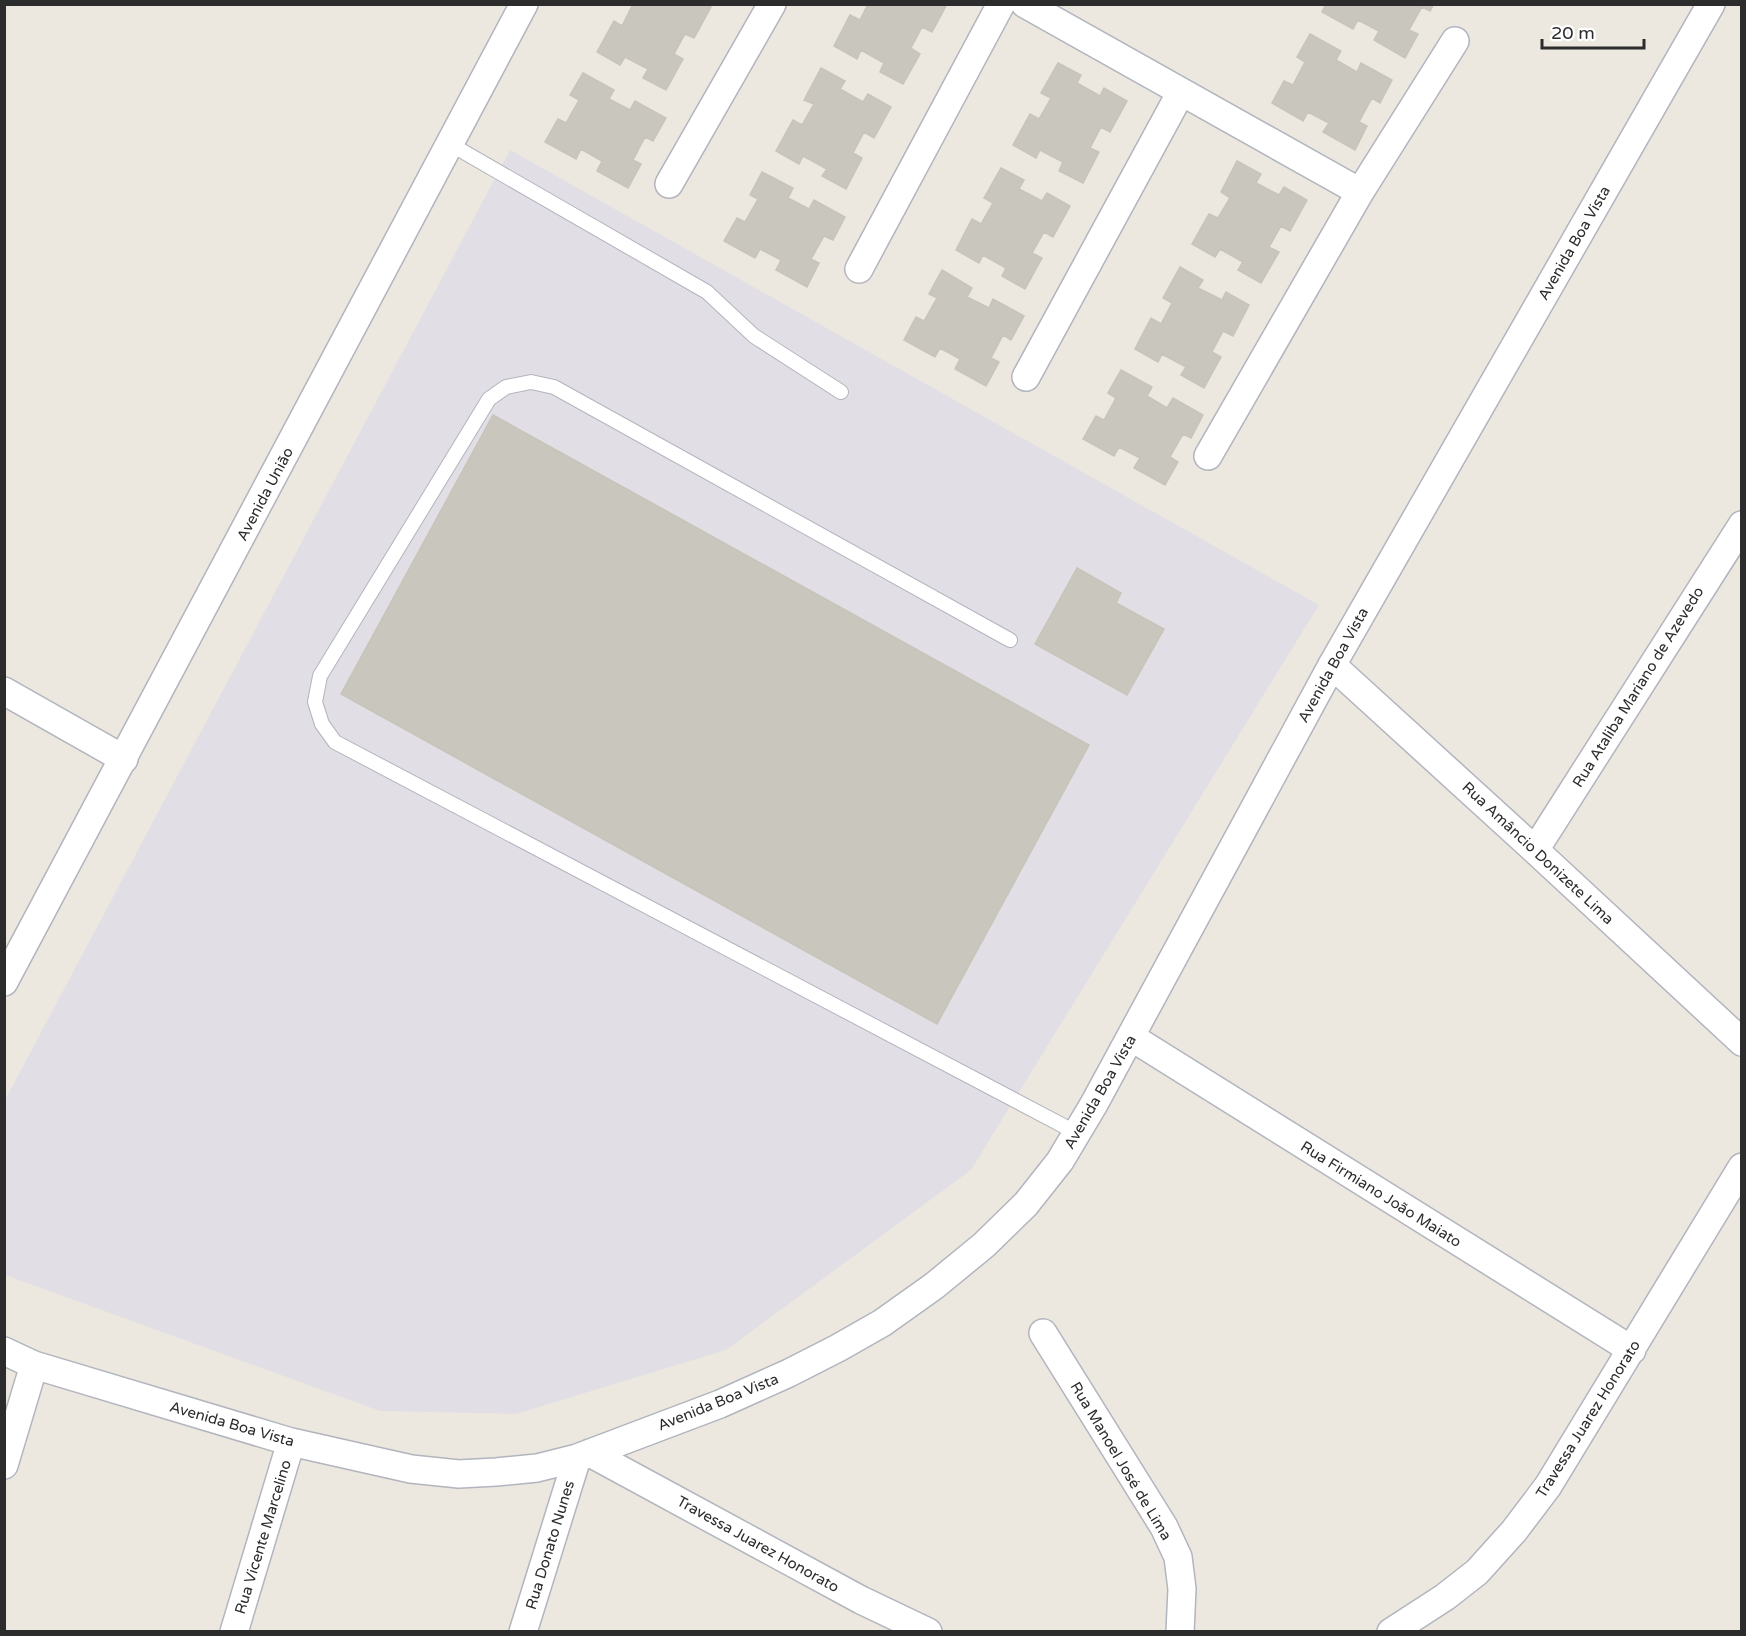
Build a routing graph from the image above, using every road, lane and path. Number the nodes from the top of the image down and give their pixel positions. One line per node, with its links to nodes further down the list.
1 (524, 4): 8 (street, Avenida União)
2 (772, 4): 9 (street)
3 (1001, 4): 11 (street)
4 (1025, 4): 7 (street)
5 (1711, 4): 17 (street, Avenida Boa Vista)
6 (1455, 41): 10 (street)
7 (1181, 92): 10 (street); 12 (street)
8 (450, 144): 13 (lane); 19 (street, Avenida União)
9 (669, 184)
10 (1360, 192): 14 (street)
11 (859, 269)
12 (1026, 377)
13 (841, 392)
14 (1208, 456)
15 (1742, 525): 20 (street, Rua Ataliba Mariano de Azevedo)
16 (1010, 640): 24 (lane)
17 (1332, 665): 20 (street, Rua Amâncio Donizete Lima); 22 (street, Avenida Boa Vista)
18 (4, 691): 19 (street)
19 (124, 759): 21 (street, Avenida União)
20 (1535, 850): 23 (street, Rua Amâncio Donizete Lima)
21 (4, 982)
22 (1131, 1037): 24 (street, Avenida Boa Vista); 27 (street, Rua Firmiano João Maiato)
23 (1742, 1042)
24 (1077, 1132): 31 (street, Avenida Boa Vista)
25 (1742, 1167): 27 (street, Travessa Juarez Honorato)
26 (1043, 1333): 36 (street, Rua Manoel José de Lima)
27 (1632, 1350): 37 (street, Travessa Juarez Honorato)
28 (4, 1352): 29 (street, Avenida Boa Vista)
29 (34, 1365): 30 (street, Avenida Boa Vista); 32 (street)
30 (291, 1442): 31 (street, Avenida Boa Vista); 33 (street, Rua Vicente Marcelino)
31 (584, 1455): 34 (street, Rua Donato Nunes); 35 (street, Travessa Juarez Honorato)
32 (4, 1465)
33 (234, 1632)
34 (523, 1632)
35 (928, 1632)
36 (1180, 1632)
37 (1391, 1632)

